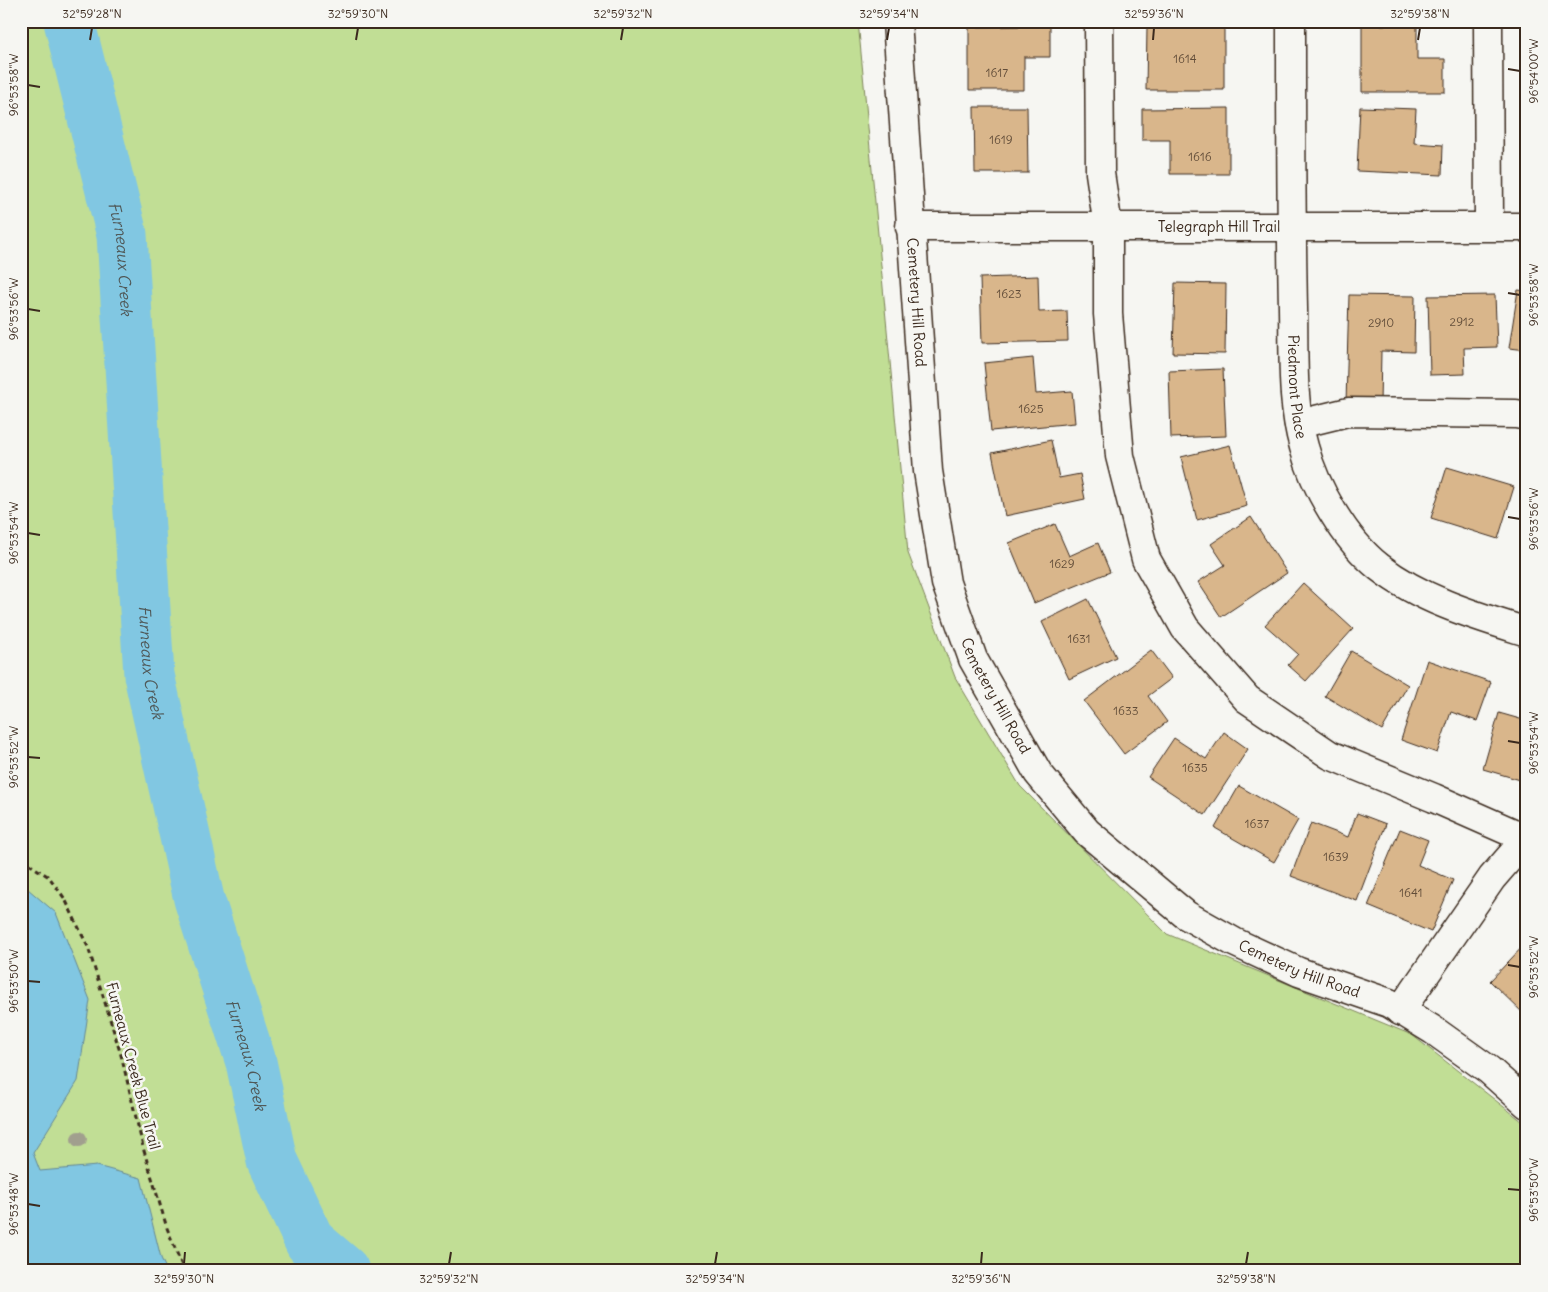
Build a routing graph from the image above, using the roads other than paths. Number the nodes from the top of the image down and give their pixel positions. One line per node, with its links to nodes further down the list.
1 (897, 21): 6 (street, Cemetery Hill Road)
2 (1099, 21): 7 (street)
3 (1291, 21): 9 (street, Piedmont Place)
4 (1488, 21): 5 (street)
5 (1489, 226): 8 (street, Telegraph Hill Trail); 9 (street, Telegraph Hill Trail)
6 (910, 227): 7 (street, Telegraph Hill Trail); 14 (street, Cemetery Hill Road)
7 (1108, 227): 9 (street, Telegraph Hill Trail); 13 (street)
8 (1527, 227)
9 (1292, 228): 11 (street, Piedmont Place)
10 (1527, 416): 11 (street)
11 (1299, 424): 12 (street, Piedmont Place)
12 (1527, 632)
13 (1526, 840): 14 (street)
14 (1400, 1011): 15 (street, Cemetery Hill Road)
15 (1527, 1104)

